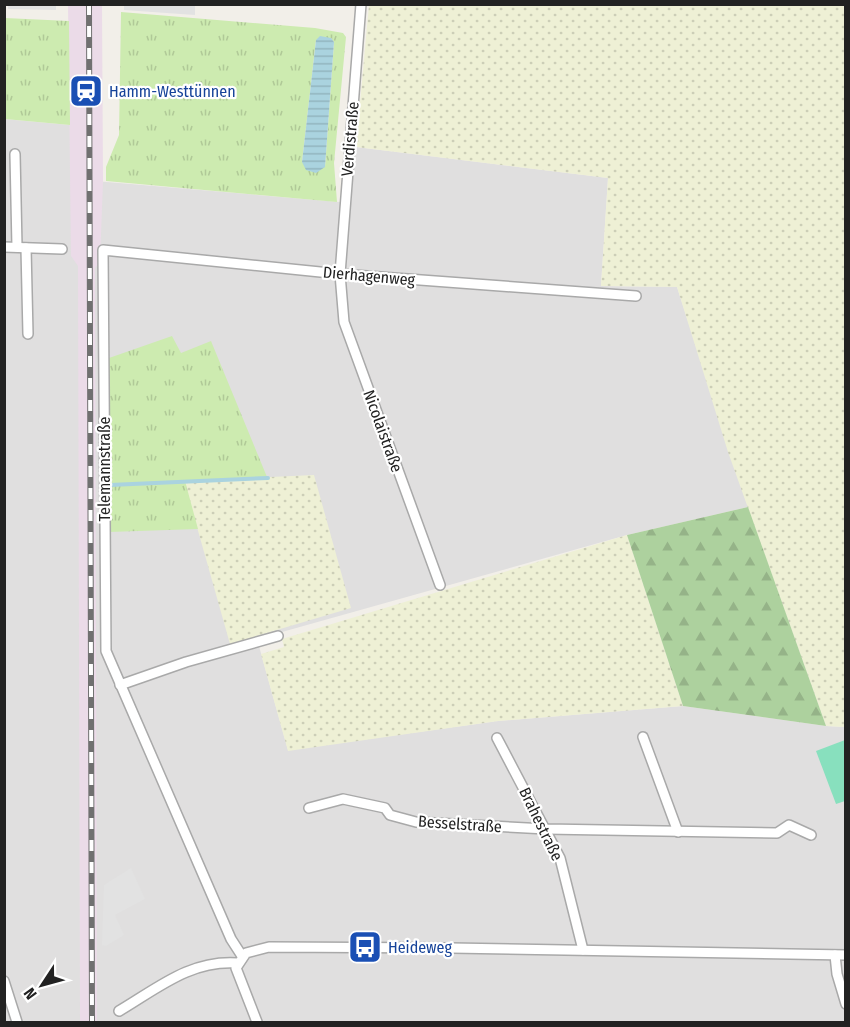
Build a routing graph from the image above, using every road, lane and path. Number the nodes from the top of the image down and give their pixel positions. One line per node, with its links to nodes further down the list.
1 (361, 4): 7 (street, Verdistraße)
2 (15, 154): 4 (street)
3 (4, 247): 4 (street)
4 (22, 248): 5 (street); 9 (street)
5 (62, 249)
6 (103, 250): 7 (street, Dierhagenweg); 12 (street, Telemannstraße)
7 (340, 273): 8 (street, Dierhagenweg); 10 (street, Nicolaistraße)
8 (636, 296)
9 (28, 334)
10 (440, 585)
11 (278, 636): 12 (street)
12 (120, 685): 22 (street, Telemannstraße)
13 (643, 737): 17 (street)
14 (497, 738): 16 (street, Brahestraße)
15 (309, 808): 16 (street, Besselstraße)
16 (546, 829): 17 (street, Besselstraße); 19 (street, Brahestraße)
17 (678, 832): 18 (street, Besselstraße)
18 (811, 835)
19 (583, 950): 20 (street); 22 (street)
20 (835, 955): 21 (street); 24 (street)
21 (846, 955)
22 (240, 960): 25 (street); 27 (street, Telemannstraße)
23 (4, 981): 26 (street)
24 (846, 1004)
25 (119, 1011)
26 (17, 1023)
27 (257, 1023)

